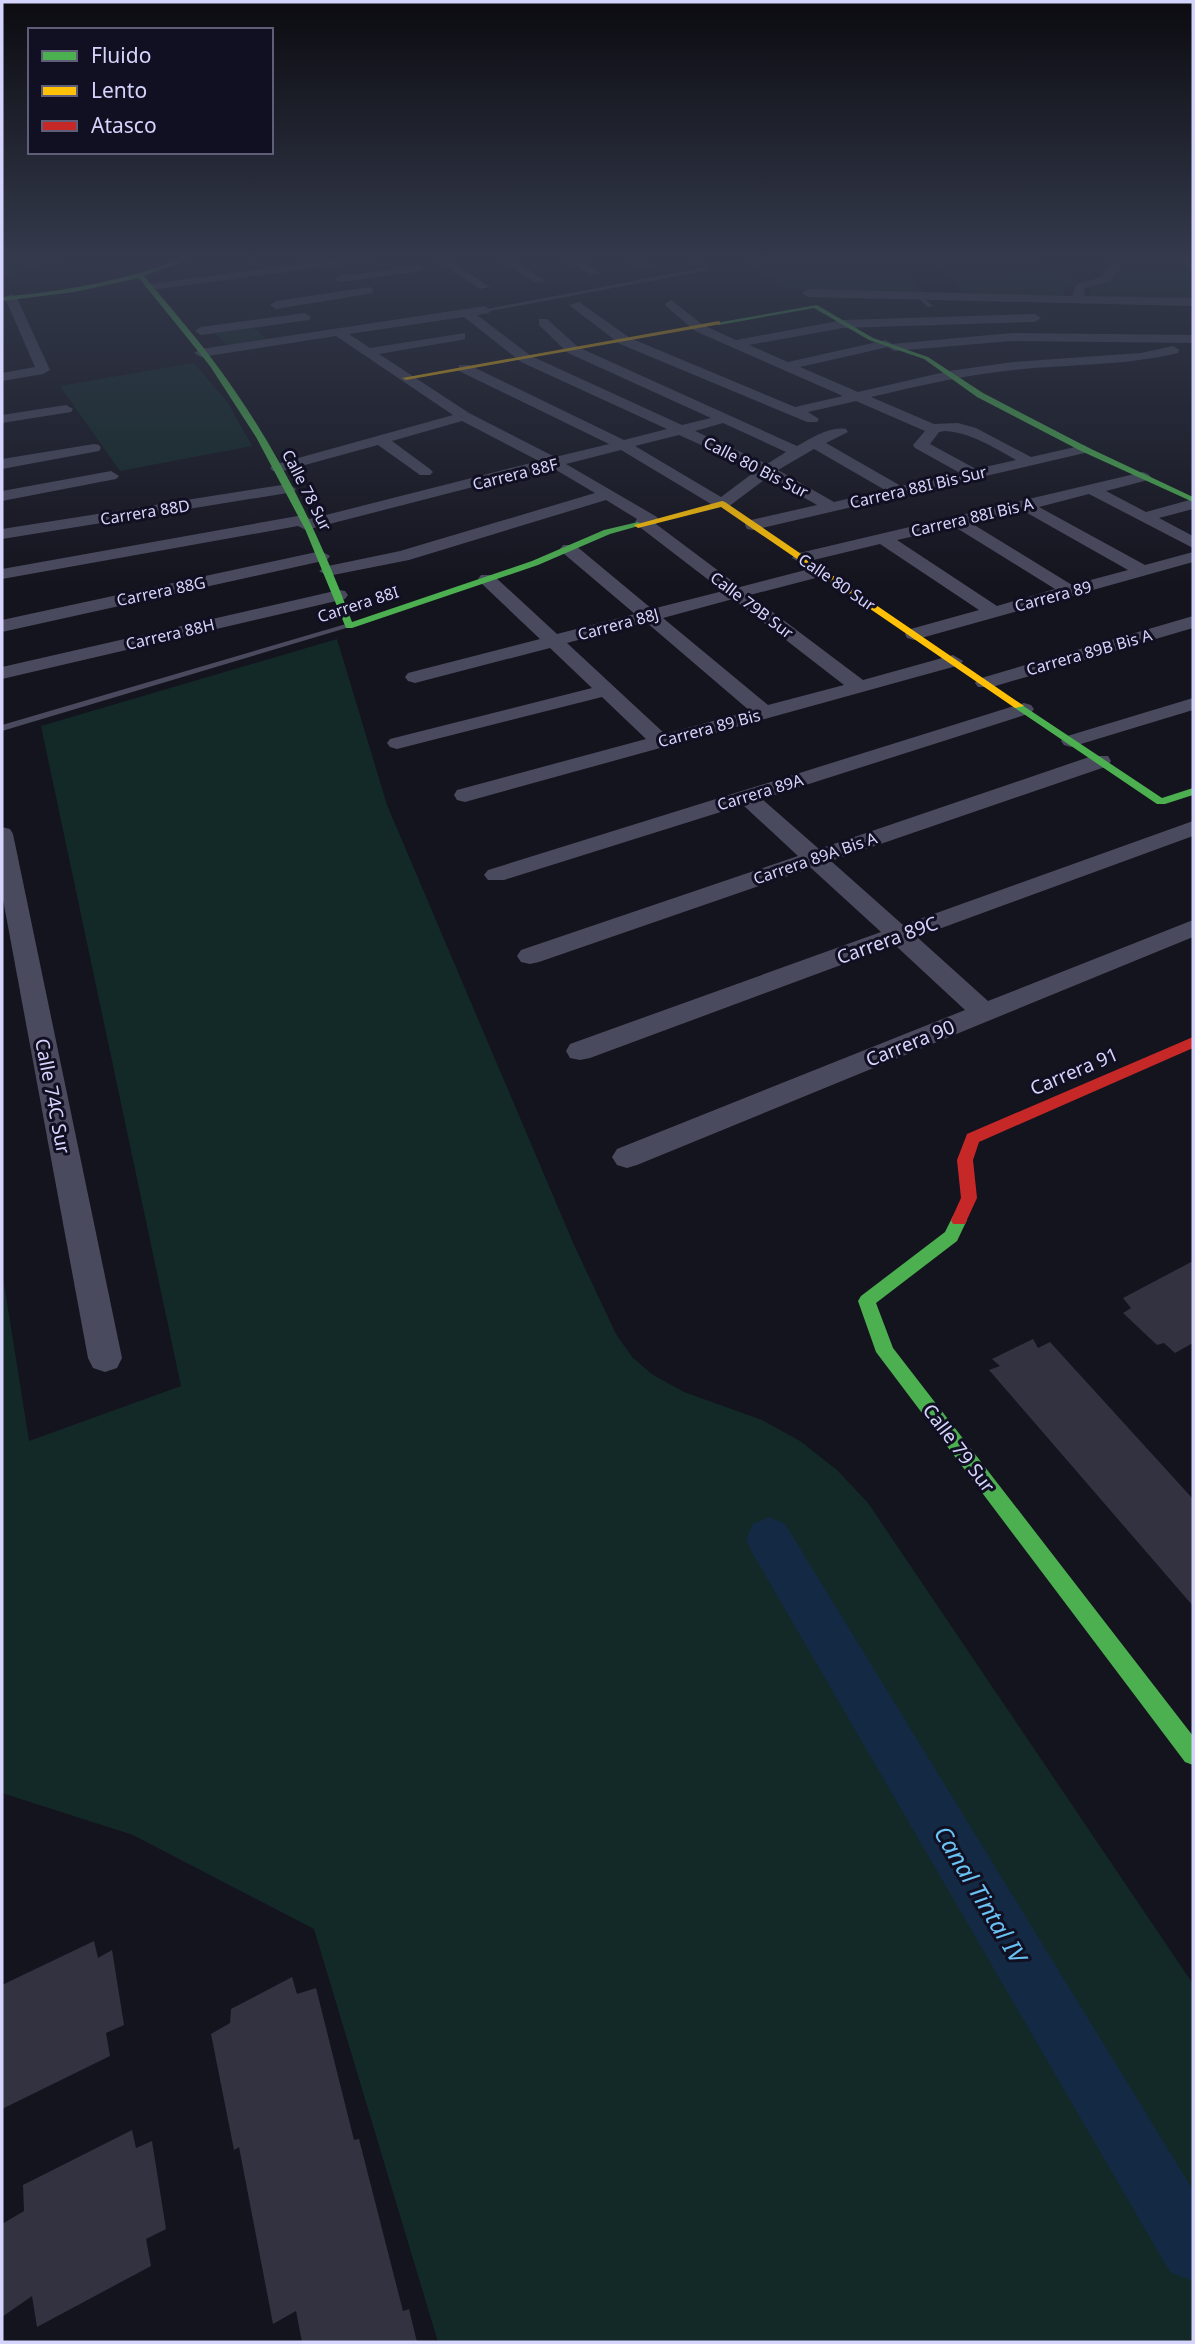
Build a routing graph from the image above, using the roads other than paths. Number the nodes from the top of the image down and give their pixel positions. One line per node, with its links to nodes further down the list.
1 (42, 367): 14 (street)
2 (212, 367): 32 (street, Calle 78 Sur)
3 (390, 367): 13 (street, Calle 79B Sur)
4 (468, 367): 11 (street)
5 (544, 367): 21 (street, Calle 80 Bis Sur)
6 (611, 367): 20 (street)
7 (689, 367): 17 (street)
8 (789, 367): 15 (street)
9 (939, 367): 12 (street)
10 (1003, 367): 12 (street)
11 (464, 368): 13 (street); 25 (street, Calle 80 Sur)
12 (949, 375): 15 (street); 27 (street)
13 (406, 378): 18 (street, Calle 79B Sur)
14 (7, 379)
15 (855, 397): 17 (street); 22 (street)
16 (66, 409): 19 (street)
17 (795, 411): 24 (street)
18 (464, 416): 23 (street); 31 (street, Calle 79B Sur)
19 (2, 419)
20 (724, 419): 21 (street, Carrera 88F); 28 (street)
21 (682, 431): 25 (street, Carrera 88F); 33 (street, Calle 80 Bis Sur)
22 (928, 435): 29 (street); 35 (street)
23 (380, 439): 32 (street); 34 (street)
24 (813, 442): 28 (street); 40 (street)
25 (625, 446): 31 (street, Carrera 88F); 44 (street, Calle 80 Sur)
26 (93, 448): 30 (street)
27 (1084, 449): 29 (street, Carrera 88I Bis Sur); 37 (street)
28 (796, 451): 33 (street)
29 (1030, 461): 35 (street, Carrera 88I Bis Sur)
30 (2, 464)
31 (556, 464): 41 (street, Calle 79B Sur); 50 (street, Carrera 88F)
32 (278, 468): 38 (street, Calle 78 Sur)
33 (766, 469): 44 (street); 46 (street, Calle 80 Bis Sur)
34 (425, 472)
35 (973, 474): 40 (street, Carrera 88I Bis Sur)
36 (111, 476): 42 (street)
37 (1143, 477): 39 (street, Carrera 88I Bis A); 43 (street)
38 (288, 489): 50 (street, Calle 78 Sur); 53 (street, Carrera 88D)
39 (1091, 489): 45 (street, Carrera 88I Bis A); 47 (street)
40 (898, 491): 46 (street, Carrera 88I Bis Sur)
41 (606, 495): 48 (street, Calle 79B Sur); 59 (street, Carrera 88G)
42 (2, 496)
43 (1193, 502): 47 (street)
44 (722, 504): 48 (street, Carrera 88I); 51 (street, Calle 80 Sur)
45 (1024, 505): 49 (street, Carrera 88I Bis A); 61 (street)
46 (832, 507): 51 (street, Carrera 88I Bis Sur)
47 (1145, 517): 55 (street)
48 (647, 521): 56 (street, Carrera 88I); 65 (street, Calle 79B Sur)
49 (957, 521): 54 (street, Carrera 88I Bis A); 64 (street)
50 (304, 522): 53 (street, Carrera 88F); 59 (street, Calle 78 Sur)
51 (752, 525): 58 (street, Calle 80 Sur)
52 (2, 534): 53 (street, Carrera 88D)
53 (103, 537): 62 (street, Carrera 88F); 67 (street)
54 (882, 538): 58 (street, Carrera 88I Bis A); 68 (street)
55 (1193, 543)
56 (569, 549): 63 (street, Carrera 88I); 69 (street)
57 (1193, 557): 61 (street, Carrera 89)
58 (801, 558): 60 (street, Calle 80 Sur)
59 (324, 564): 66 (street, Calle 78 Sur); 67 (street, Carrera 88G)
60 (821, 571): 65 (street, Carrera 88J); 73 (street, Calle 80 Sur)
61 (1143, 571): 64 (street, Carrera 89)
62 (2, 574)
63 (487, 579): 72 (street, Carrera 88I); 75 (street)
64 (1070, 591): 68 (street, Carrera 89)
65 (737, 593): 69 (street, Carrera 88J); 80 (street, Calle 79B Sur)
66 (339, 595): 72 (street, Calle 78 Sur); 74 (street, Carrera 88H)
67 (137, 596): 71 (street, Carrera 88G); 74 (street)
68 (994, 612): 73 (street, Carrera 89)
69 (650, 616): 75 (street, Carrera 88J); 84 (street)
70 (1193, 622): 79 (street, Carrera 89B Bis A)
71 (2, 626)
72 (349, 626): 85 (lane, Carrera 88I)
73 (914, 634): 76 (street, Calle 80 Sur)
74 (160, 636): 77 (street, Carrera 88H)
75 (554, 641): 78 (street, Carrera 88J); 81 (street)
76 (953, 661): 79 (street, Calle 80 Sur); 80 (street, Carrera 89 Bis)
77 (2, 673)
78 (415, 677)
79 (985, 682): 83 (street, Calle 80 Sur)
80 (860, 687): 84 (street, Carrera 89 Bis)
81 (607, 690): 86 (street); 88 (street)
82 (1193, 704): 87 (street)
83 (1024, 709): 87 (street, Calle 80 Sur); 92 (street, Carrera 89A)
84 (765, 713): 86 (street, Carrera 89 Bis)
85 (2, 728)
86 (661, 741): 91 (street, Carrera 89 Bis)
87 (1071, 741): 89 (street, Calle 80 Sur)
88 (397, 743)
89 (1100, 761): 93 (street, Calle 80 Sur); 96 (street, Carrera 89A Bis A)
90 (1193, 791): 93 (street)
91 (465, 795)
92 (746, 796): 96 (street); 97 (street, Carrera 89A)
93 (1161, 802): 94 (street, Calle 80 Sur)
94 (1193, 826): 99 (street, Carrera 89C)
95 (2, 834): 106 (street, Calle 74C Sur)
96 (814, 859): 99 (street); 100 (street, Carrera 89A Bis A)
97 (496, 875)
98 (1193, 928): 101 (street, Carrera 90)
99 (899, 935): 101 (street); 103 (street, Carrera 89C)
100 (530, 956)
101 (985, 1013): 105 (street, Carrera 90)
102 (1193, 1042): 104 (street, Carrera 91)
103 (580, 1051)
104 (972, 1138): 107 (street, Calle 79 Sur)
105 (627, 1157)
106 (105, 1358)
107 (1193, 1754)

